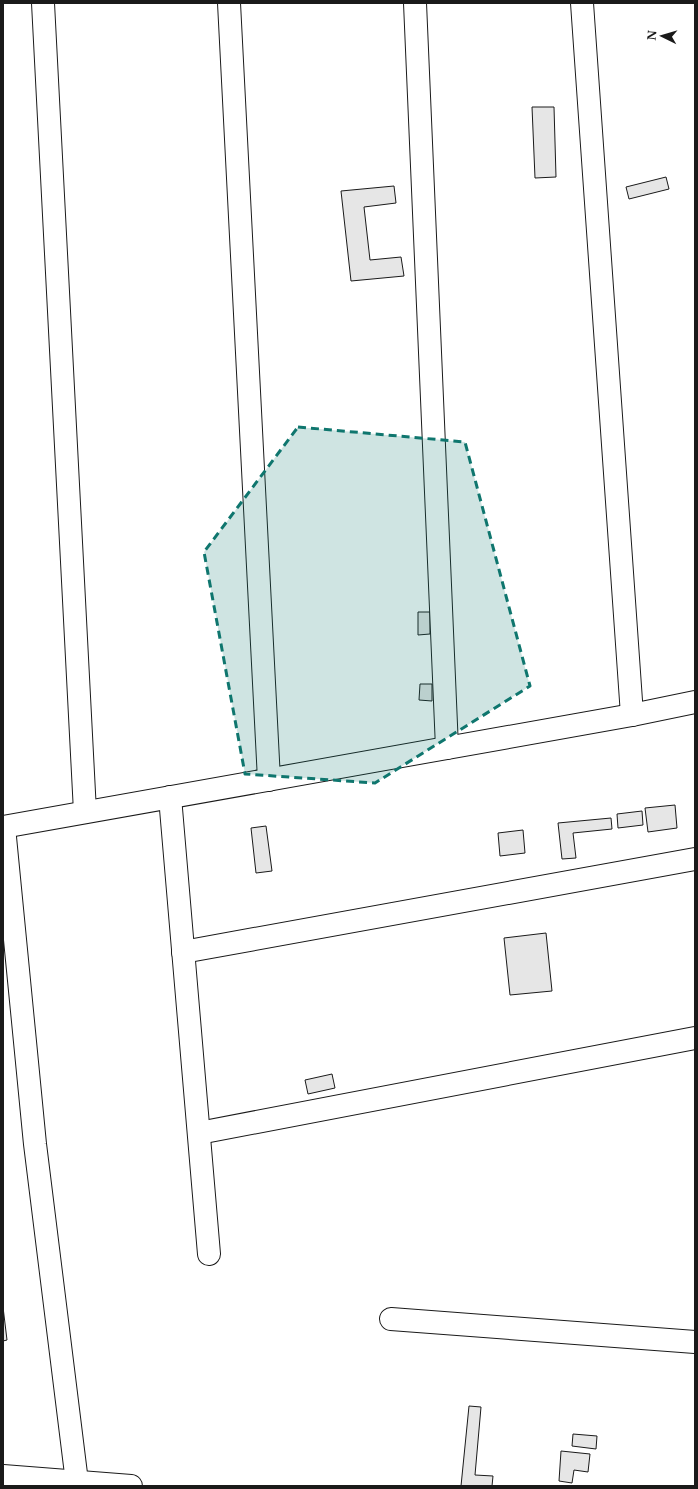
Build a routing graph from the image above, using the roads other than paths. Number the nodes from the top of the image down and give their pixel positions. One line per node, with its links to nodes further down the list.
1 (44, 3): 10 (street)
2 (229, 3): 8 (street)
3 (415, 3): 7 (street)
4 (582, 3): 6 (street)
5 (695, 702): 6 (street)
6 (632, 715): 7 (street)
7 (447, 748): 8 (street)
8 (269, 780): 9 (street)
9 (170, 797): 10 (street); 13 (street)
10 (85, 812): 11 (street)
11 (3, 827): 20 (street)
12 (695, 860): 13 (street)
13 (183, 952): 15 (street)
14 (695, 1038): 15 (street)
15 (199, 1133): 16 (street)
16 (210, 1254)
17 (391, 1319): 18 (street)
18 (695, 1342)
19 (3, 1476): 20 (street)
20 (78, 1482): 21 (street)
21 (131, 1486)

